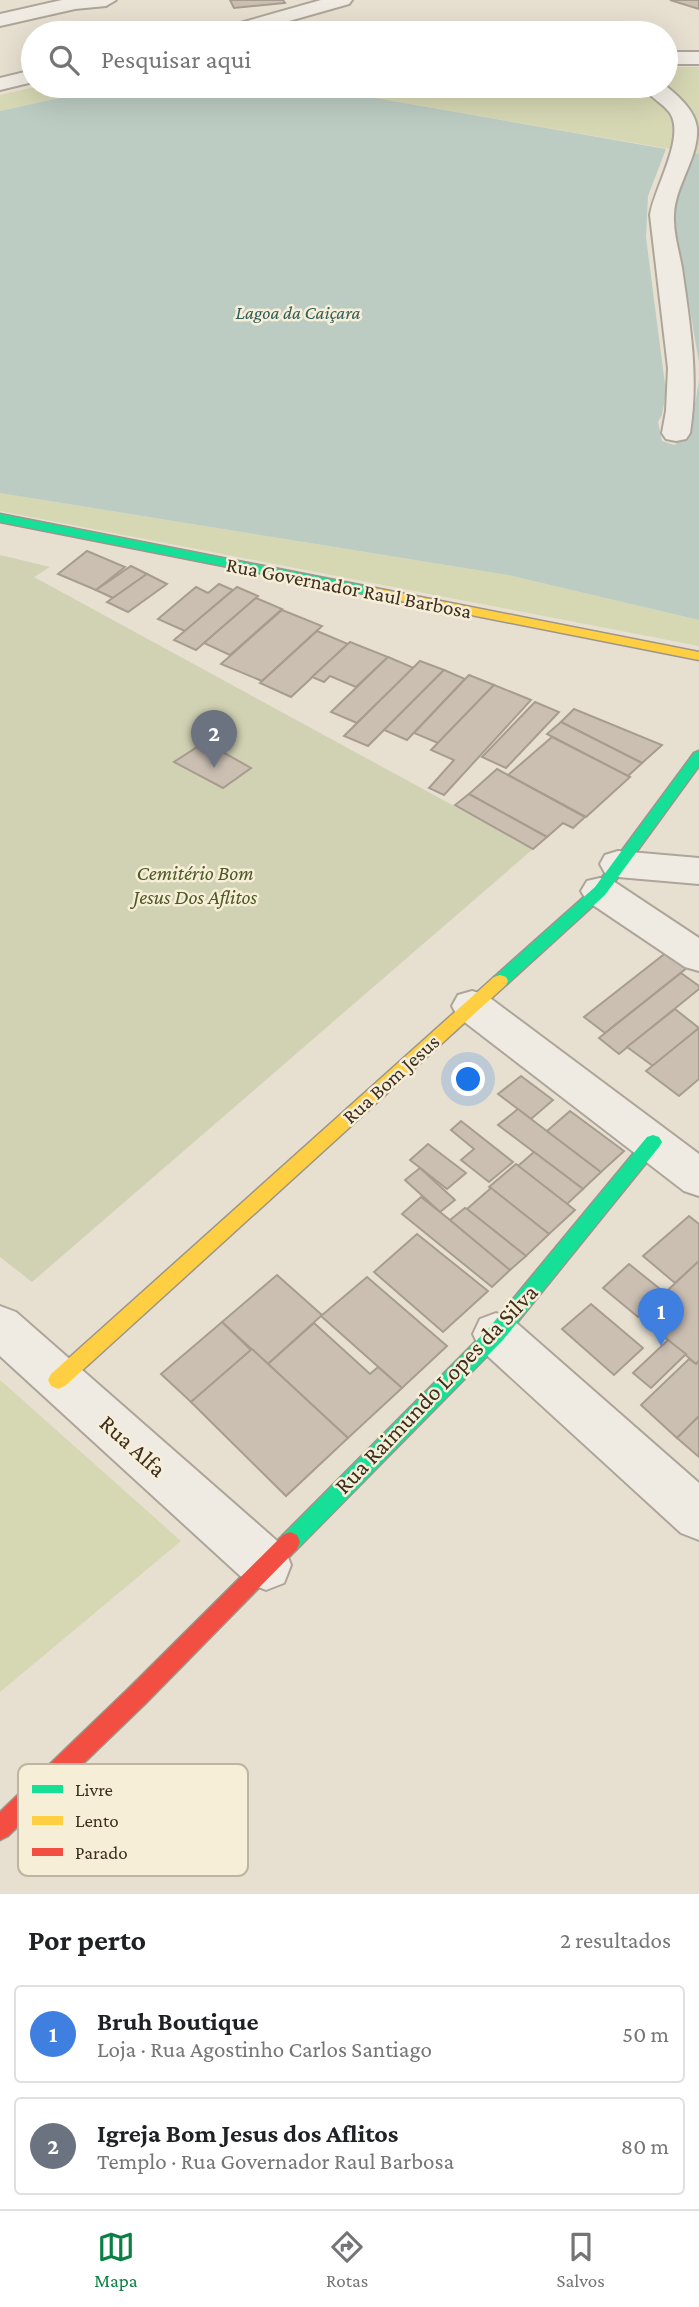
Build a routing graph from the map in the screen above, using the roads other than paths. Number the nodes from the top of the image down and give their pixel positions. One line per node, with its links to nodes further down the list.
1 (106, 0): 3 (street)
2 (342, 0): 4 (street)
3 (0, 20)
4 (268, 21)
5 (678, 58): 6 (street)
6 (699, 58)
7 (21, 79): 8 (street)
8 (0, 84)
9 (665, 98): 10 (street)
10 (676, 433)
11 (0, 519): 12 (street, Rua Governador Raul Barbosa)
12 (699, 656)
13 (699, 756): 15 (street, Rua Bom Jesus)
14 (699, 870): 15 (street)
15 (609, 878): 16 (street); 17 (street, Rua Bom Jesus)
16 (699, 957)
17 (472, 1006): 18 (street); 22 (street, Rua Bom Jesus)
18 (653, 1142): 19 (street); 21 (street, Rua Raimundo Lopes da Silva)
19 (699, 1178)
20 (0, 1327): 22 (street, Rua Alfa)
21 (496, 1334): 23 (street); 24 (street, Rua Raimundo Lopes da Silva)
22 (58, 1380): 24 (street, Rua Alfa)
23 (699, 1516)
24 (266, 1564): 25 (street, Rua Raimundo Lopes da Silva)
25 (66, 1764)
26 (18, 1811): 27 (street, Rua Raimundo Lopes da Silva)
27 (0, 1828)

